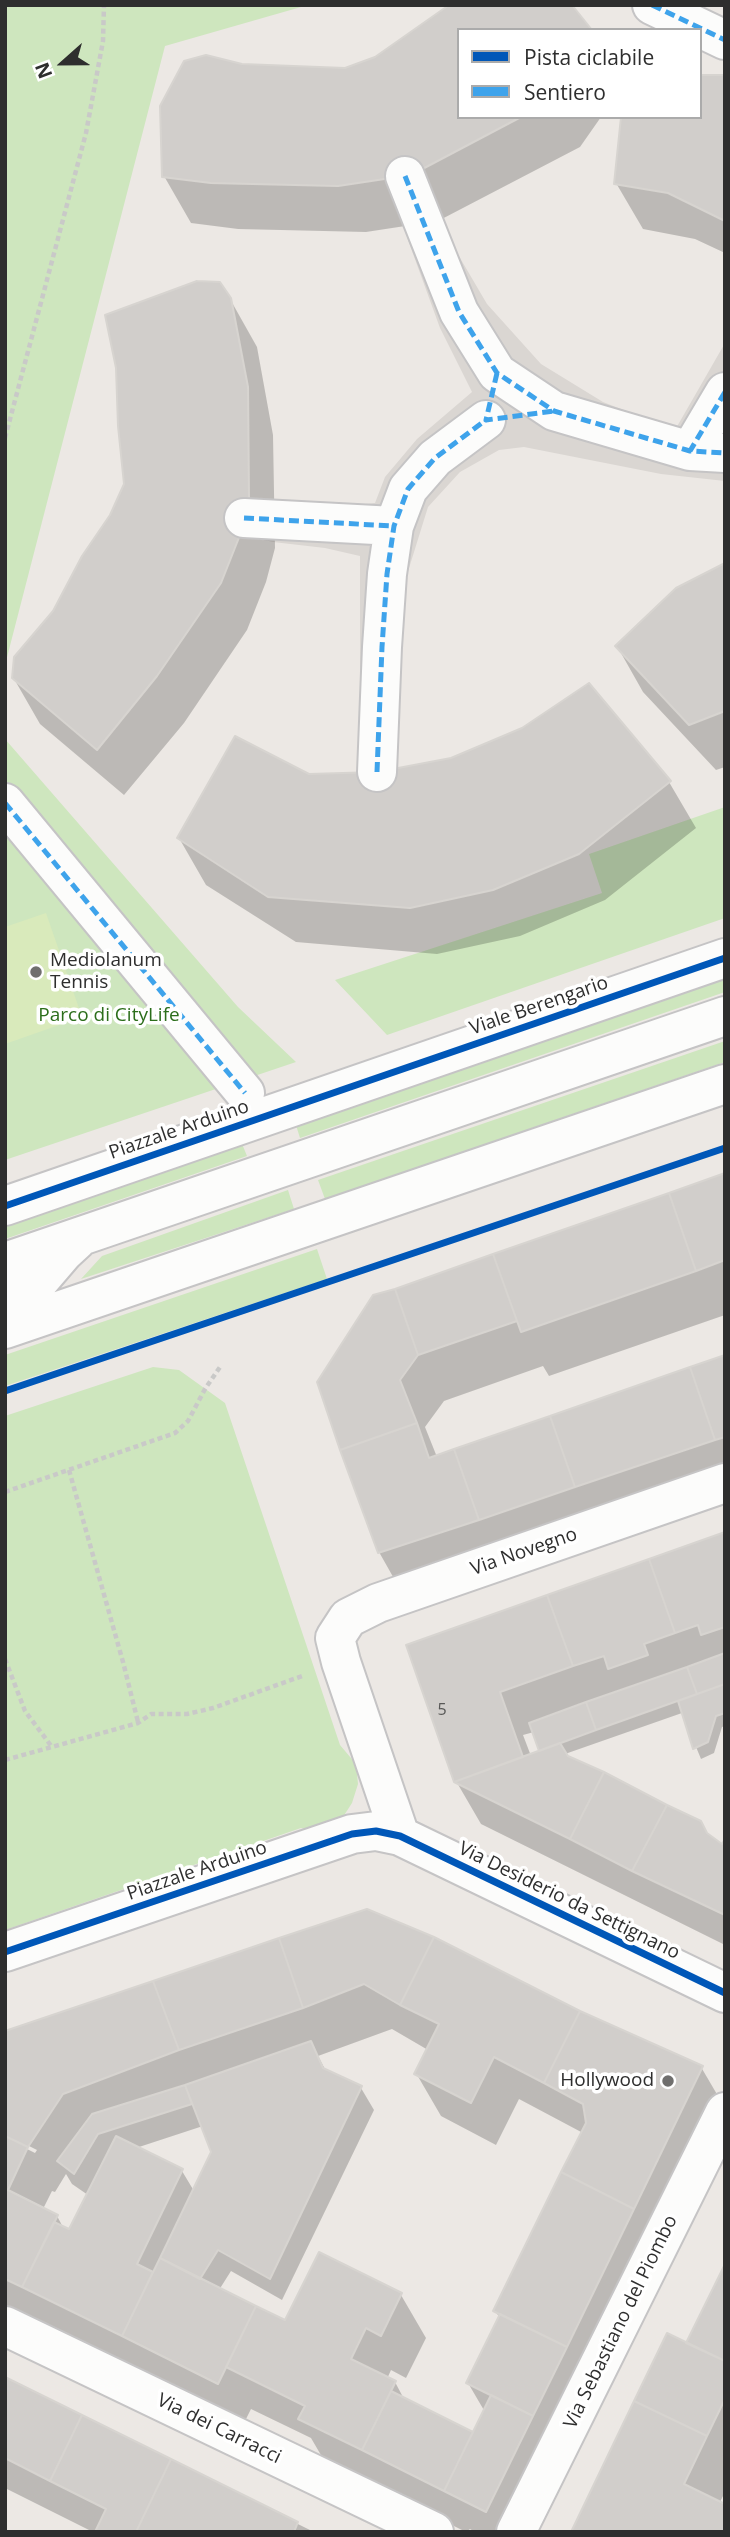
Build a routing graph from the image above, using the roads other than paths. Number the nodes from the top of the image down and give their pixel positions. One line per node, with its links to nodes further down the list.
1 (652, 5): 2 (street)
2 (700, 28)
3 (702, 29): 4 (street)
4 (725, 40)
5 (405, 176): 6 (street)
6 (497, 373): 8 (street); 9 (street)
7 (725, 392): 10 (street)
8 (554, 411): 9 (street); 10 (street)
9 (486, 420): 12 (street)
10 (707, 452)
11 (244, 518): 12 (street)
12 (394, 526): 13 (street)
13 (377, 772)
14 (5, 803): 19 (street)
15 (725, 958): 17 (street, Viale Berengario)
16 (725, 1016): 21 (street)
17 (364, 1083): 20 (street, Piazzale Arduino)
18 (725, 1084): 24 (street)
19 (245, 1093)
20 (5, 1206)
21 (94, 1231): 22 (street); 23 (street)
22 (5, 1262)
23 (5, 1296)
24 (5, 1329)
25 (725, 1483): 26 (street, Via Novegno)
26 (400, 1836): 27 (street, Piazzale Arduino); 28 (street, Via Desiderio da Settignano)
27 (5, 1952)
28 (725, 1993)
29 (725, 2112): 32 (street, Via Sebastiano del Piombo)
30 (5, 2326): 31 (street, Via dei Carracci)
31 (434, 2532)
32 (516, 2532)

